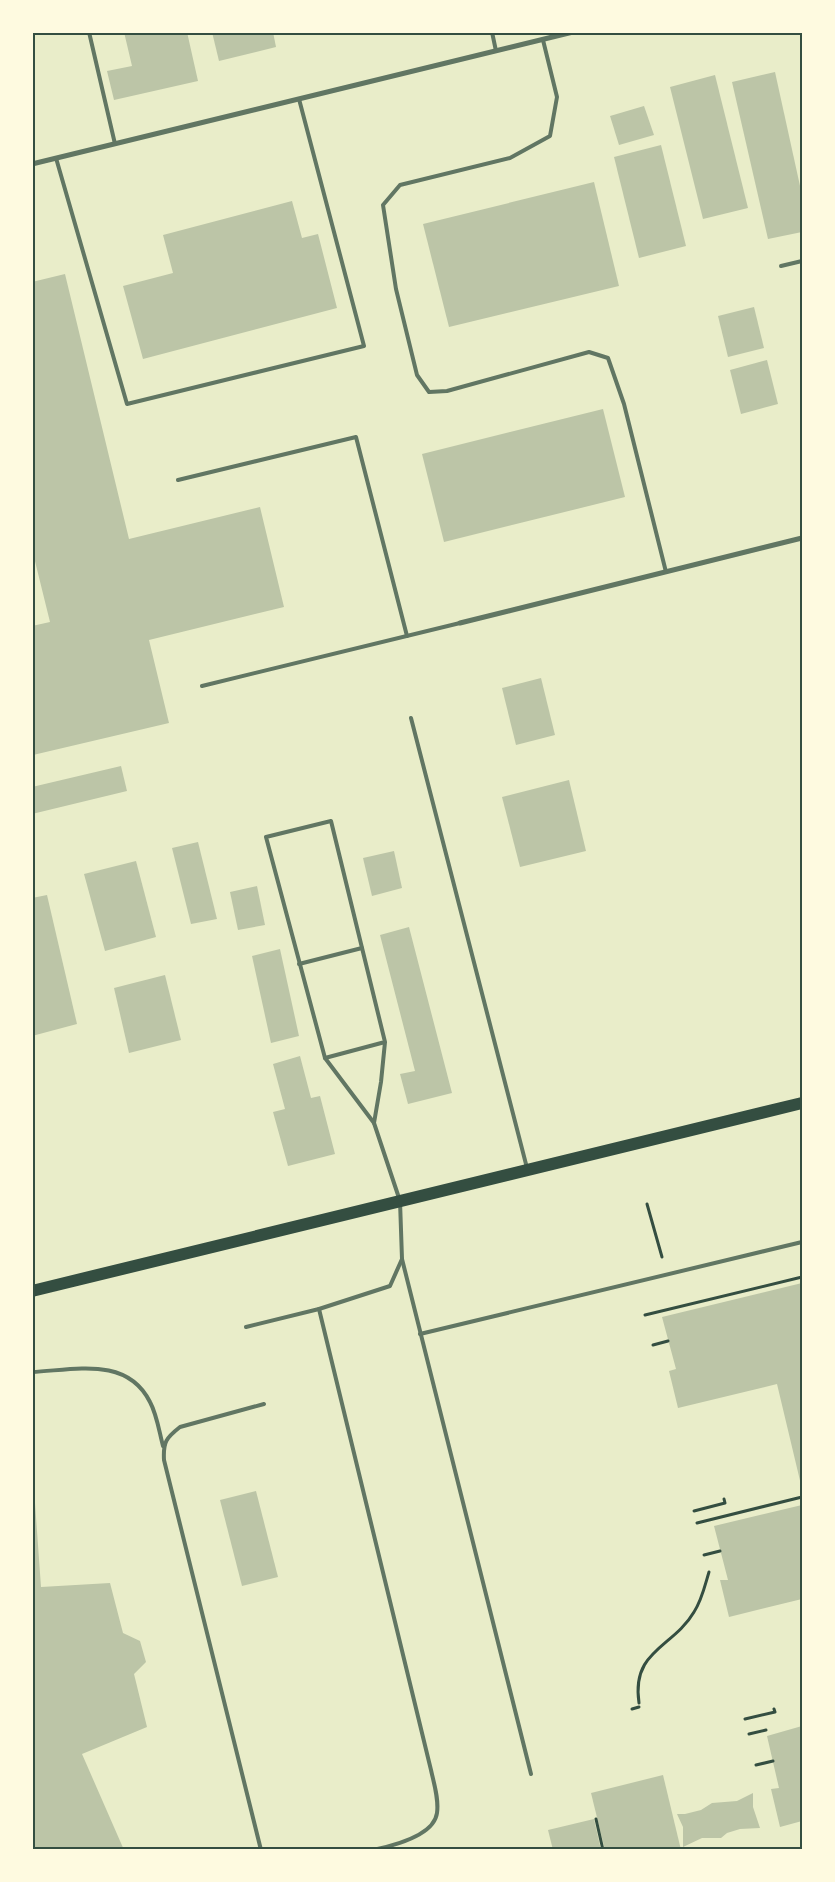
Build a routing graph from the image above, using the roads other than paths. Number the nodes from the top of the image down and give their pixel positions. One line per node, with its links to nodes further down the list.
1 (88, 32): 7 (lane)
2 (492, 32): 5 (lane)
3 (573, 32): 4 (street)
4 (542, 40): 5 (street); 14 (lane)
5 (496, 51): 6 (street)
6 (299, 99): 7 (street); 8 (lane)
7 (115, 144): 8 (street)
8 (56, 158): 9 (street)
9 (32, 164)
10 (802, 261): 11 (lane)
11 (781, 266)
12 (178, 480): 16 (lane)
13 (802, 538): 14 (street)
14 (666, 572): 15 (street)
15 (460, 622): 16 (lane)
16 (407, 636): 17 (lane)
17 (202, 686)
18 (412, 718): 25 (lane)
19 (362, 948): 20 (lane); 20 (lane); 21 (lane)
20 (300, 964): 22 (lane)
21 (386, 1042): 22 (lane); 24 (lane)
22 (325, 1058): 24 (lane)
23 (802, 1103): 25 (main road)
24 (374, 1123): 26 (lane)
25 (527, 1170): 26 (main road)
26 (400, 1201): 28 (lane); 29 (main road)
27 (802, 1242): 32 (lane)
28 (402, 1259): 30 (lane); 32 (lane)
29 (32, 1292)
30 (319, 1309): 31 (lane); 38 (lane)
31 (246, 1327)
32 (420, 1334): 36 (lane)
33 (32, 1372): 35 (lane)
34 (264, 1404): 35 (lane)
35 (163, 1446): 37 (lane)
36 (531, 1774)
37 (261, 1850)
38 (373, 1850)

